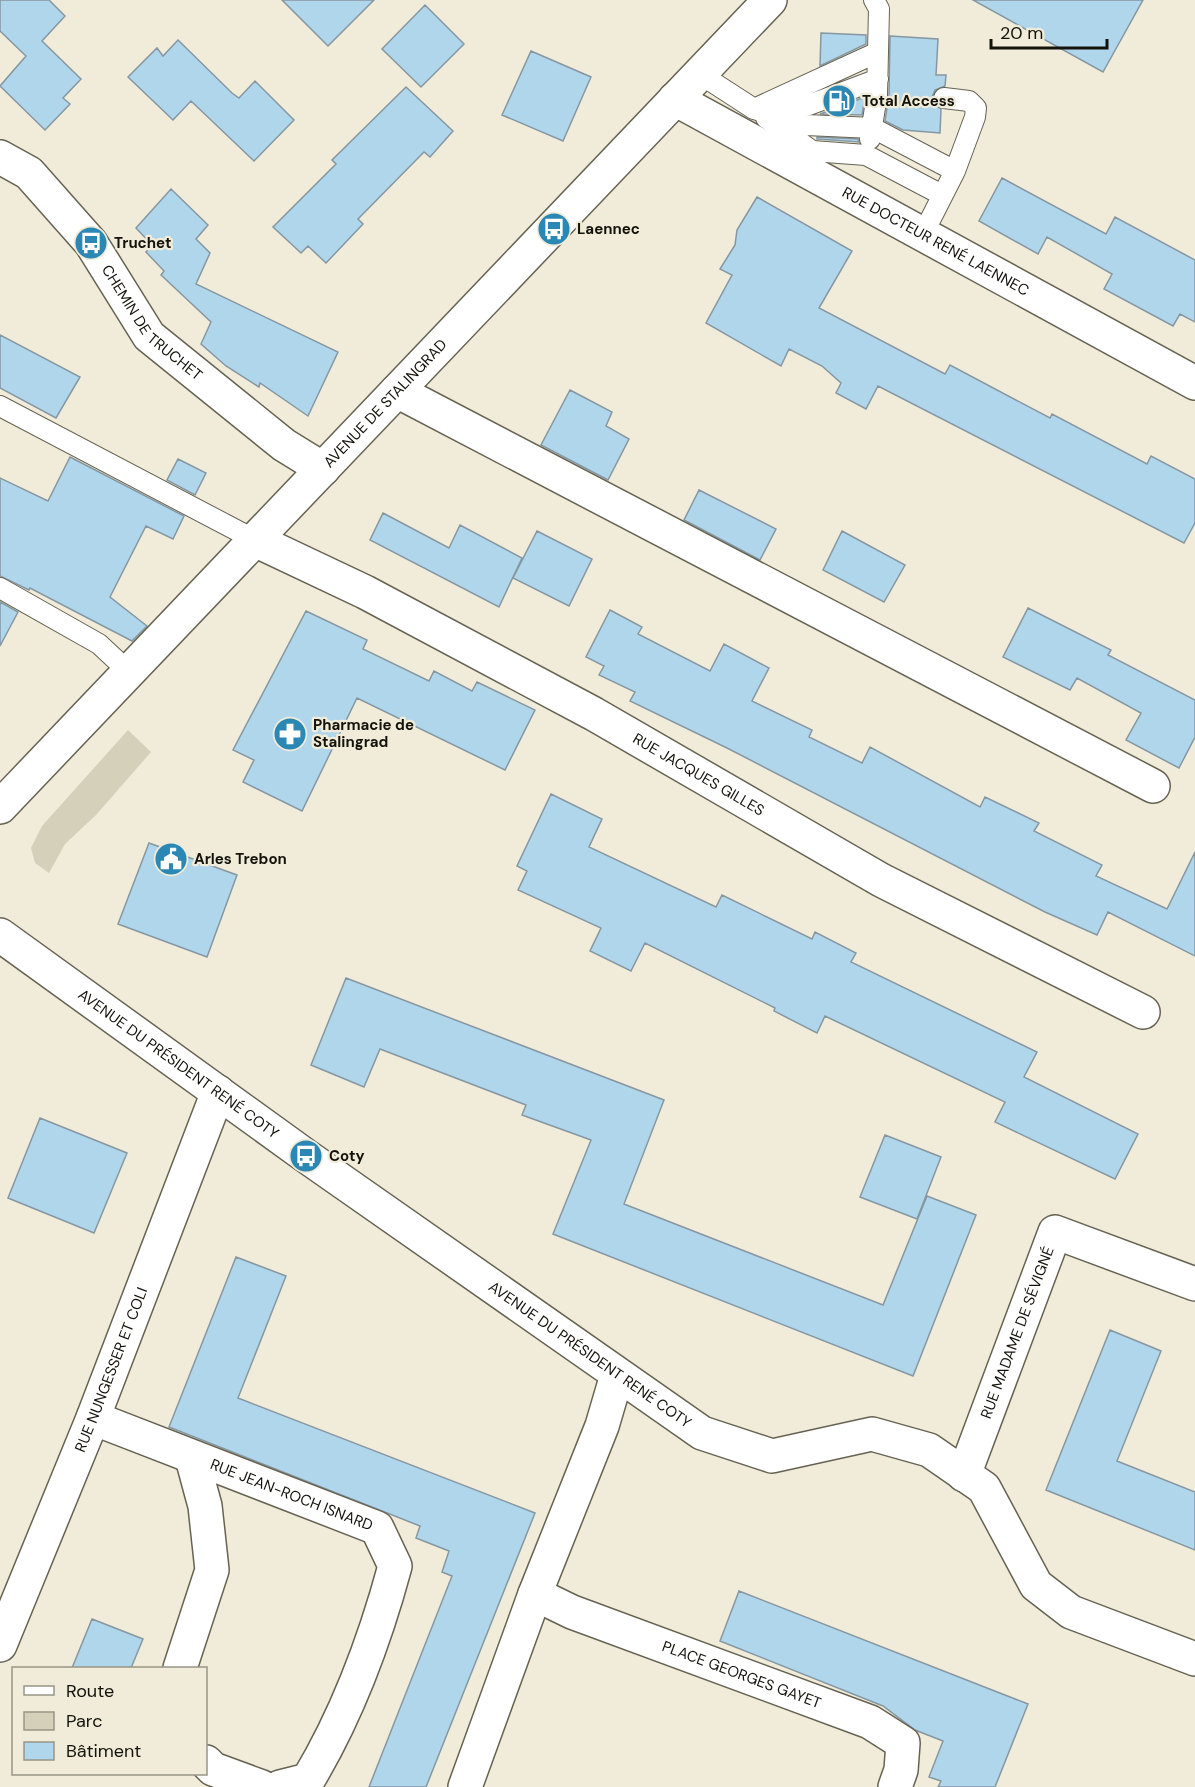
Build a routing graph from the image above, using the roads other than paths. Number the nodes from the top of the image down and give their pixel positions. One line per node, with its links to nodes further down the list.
1 (770, 0): 4 (street, AVENUE DE STALINGRAD)
2 (874, 0): 3 (lane)
3 (878, 52): 5 (lane); 8 (lane)
4 (700, 74): 7 (street, AVENUE DE STALINGRAD); 8 (lane)
5 (878, 79): 8 (lane); 9 (lane)
6 (944, 98): 12 (lane)
7 (675, 99): 14 (street, RUE DOCTEUR RENÉ LAENNEC); 16 (street, AVENUE DE STALINGRAD)
8 (754, 109): 9 (lane); 10 (lane)
9 (873, 128): 10 (lane); 12 (lane)
10 (866, 155): 13 (lane)
11 (0, 157): 18 (street, CHEMIN DE TRUCHET)
12 (955, 171): 13 (lane)
13 (942, 195): 14 (lane)
14 (923, 234): 15 (street, RUE DOCTEUR RENÉ LAENNEC)
15 (1195, 383)
16 (397, 391): 18 (street, AVENUE DE STALINGRAD); 22 (street)
17 (0, 406): 19 (lane)
18 (323, 469): 19 (street, AVENUE DE STALINGRAD)
19 (255, 540): 21 (street, AVENUE DE STALINGRAD); 25 (street, RUE JACQUES GILLES)
20 (0, 588): 21 (lane)
21 (129, 672): 23 (street, AVENUE DE STALINGRAD)
22 (1153, 786)
23 (0, 807)
24 (0, 935): 26 (street, AVENUE DU PRÉSIDENT RENÉ COTY)
25 (1143, 1012)
26 (218, 1092): 28 (street, AVENUE DU PRÉSIDENT RENÉ COTY); 29 (street, RUE NUNGESSER ET COLI)
27 (1195, 1284): 31 (street, RUE MADAME DE SÉVIGNÉ)
28 (617, 1375): 31 (street, AVENUE DU PRÉSIDENT RENÉ COTY); 32 (street)
29 (93, 1418): 30 (street, RUE JEAN-ROCH ISNARD); 33 (street, RUE NUNGESSER ET COLI)
30 (192, 1458): 35 (street, RUE JEAN-ROCH ISNARD); 38 (street, RUE JEAN-ROCH ISNARD)
31 (964, 1474): 34 (street, AVENUE DU PRÉSIDENT RENÉ COTY)
32 (535, 1594): 39 (street); 40 (street, PLACE GEORGES GAYET)
33 (0, 1645)
34 (1195, 1659)
35 (180, 1667)
36 (207, 1763): 37 (street)
37 (261, 1787)
38 (280, 1787)
39 (465, 1787)
40 (895, 1787)

